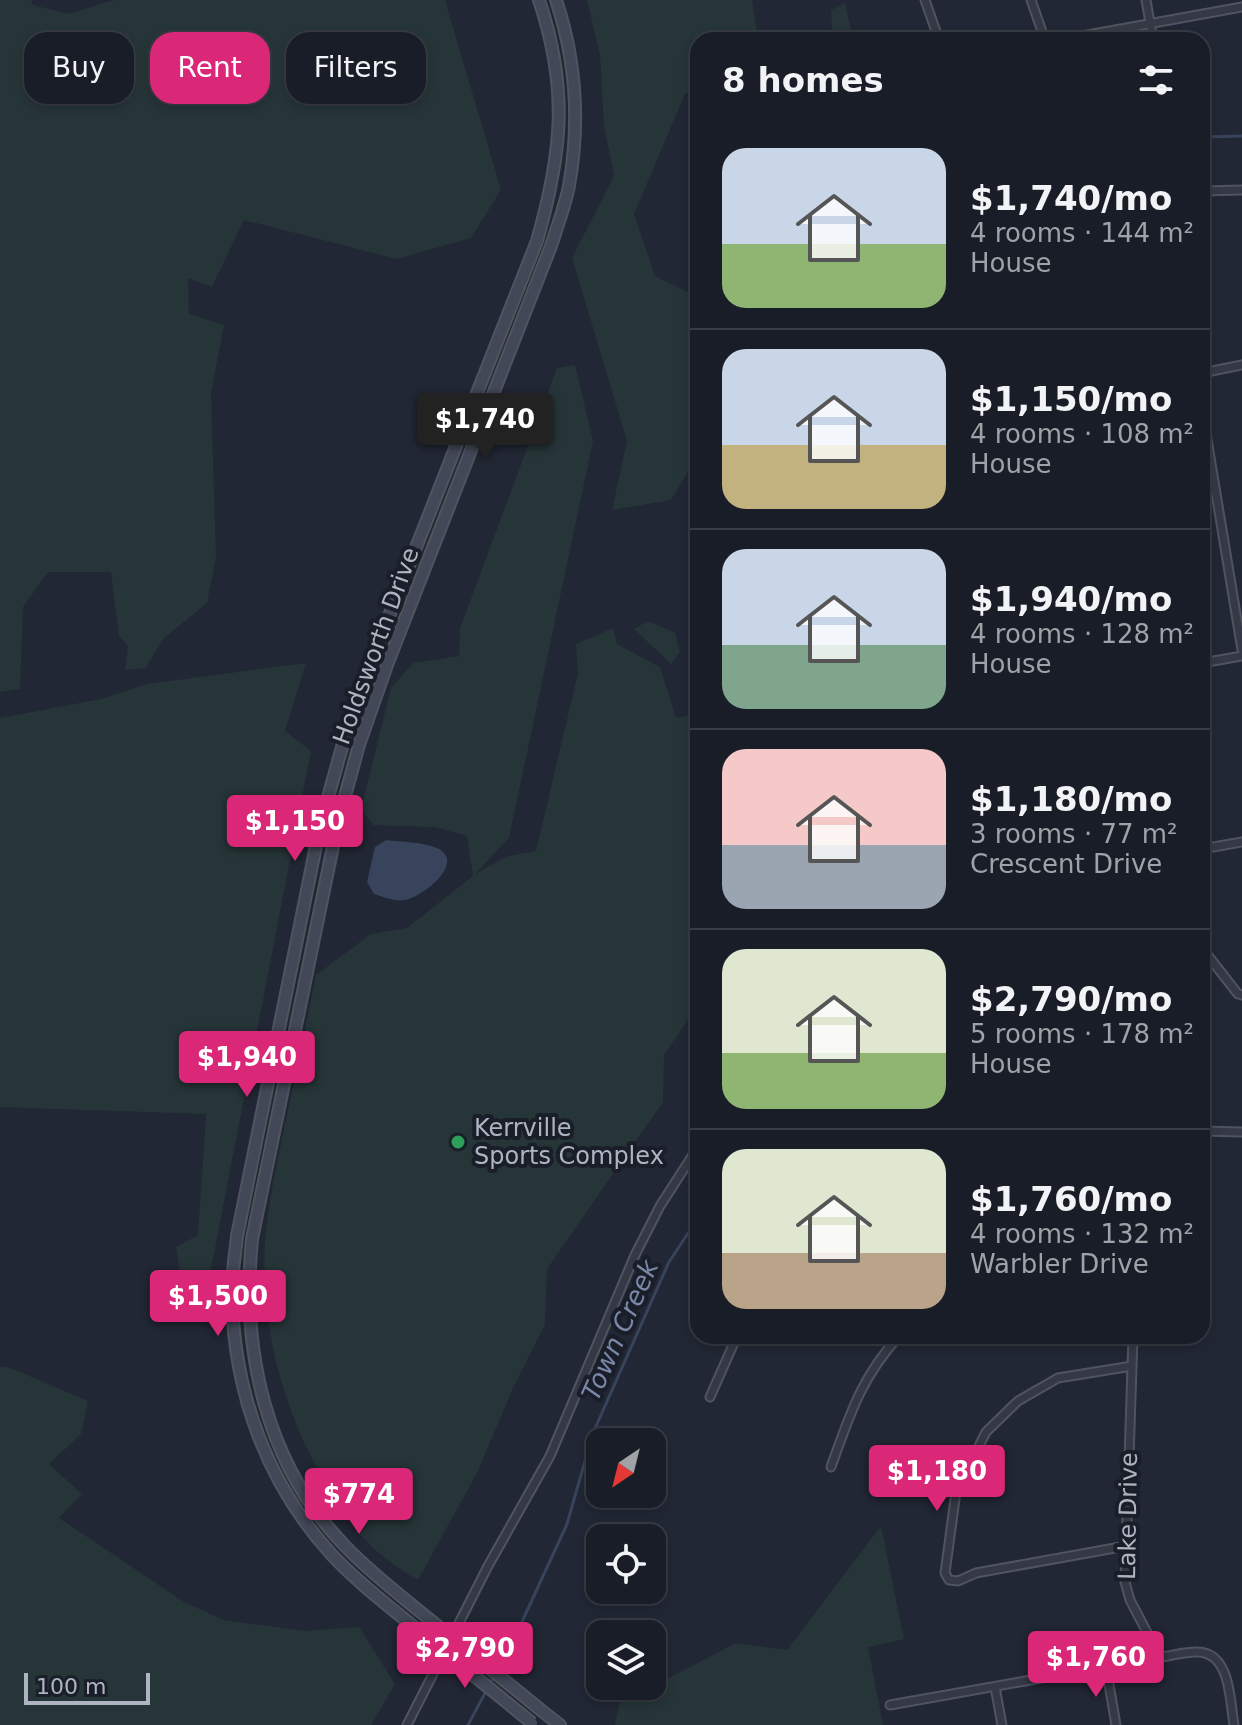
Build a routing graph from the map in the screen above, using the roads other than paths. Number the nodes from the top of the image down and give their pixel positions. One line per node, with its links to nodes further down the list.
1 (539, 0): 16 (main road, Holdsworth Drive)
2 (556, 0): 17 (main road, Holdsworth Drive)
3 (925, 0): 8 (street)
4 (1031, 0): 9 (street)
5 (1146, 0): 7 (street)
6 (1242, 7): 7 (street)
7 (1150, 23): 10 (street); 11 (street)
8 (936, 32)
9 (1042, 32)
10 (1102, 32)
11 (1152, 32)
12 (1242, 190): 13 (street)
13 (1210, 191)
14 (1242, 365): 15 (street)
15 (1210, 371)
16 (469, 413): 17 (main road); 23 (main road, Holdsworth Drive)
17 (484, 419): 24 (main road, Holdsworth Drive)
18 (1210, 458): 19 (street)
19 (1242, 653): 20 (street)
20 (1210, 661)
21 (1242, 842): 22 (street)
22 (1210, 848)
23 (304, 908): 24 (main road); 41 (main road, Holdsworth Drive, bridge)
24 (320, 910): 43 (main road, Holdsworth Drive, bridge)
25 (1210, 958): 26 (street)
26 (1242, 995)
27 (1210, 1131): 28 (street)
28 (1242, 1132)
29 (690, 1160): 42 (street)
30 (733, 1344): 34 (street)
31 (892, 1344): 35 (street)
32 (1133, 1344): 33 (street, Lake Drive)
33 (1132, 1366): 36 (street, Lake Drive); 36 (street)
34 (710, 1397)
35 (831, 1467)
36 (1126, 1546): 37 (street, Lake Drive)
37 (1160, 1657): 38 (street); 46 (street)
38 (1106, 1667): 39 (street); 45 (street)
39 (995, 1687): 40 (street); 44 (street)
40 (890, 1705)
41 (533, 1724)
42 (407, 1725)
43 (560, 1725)
44 (1002, 1725)
45 (1116, 1725)
46 (1234, 1725)

